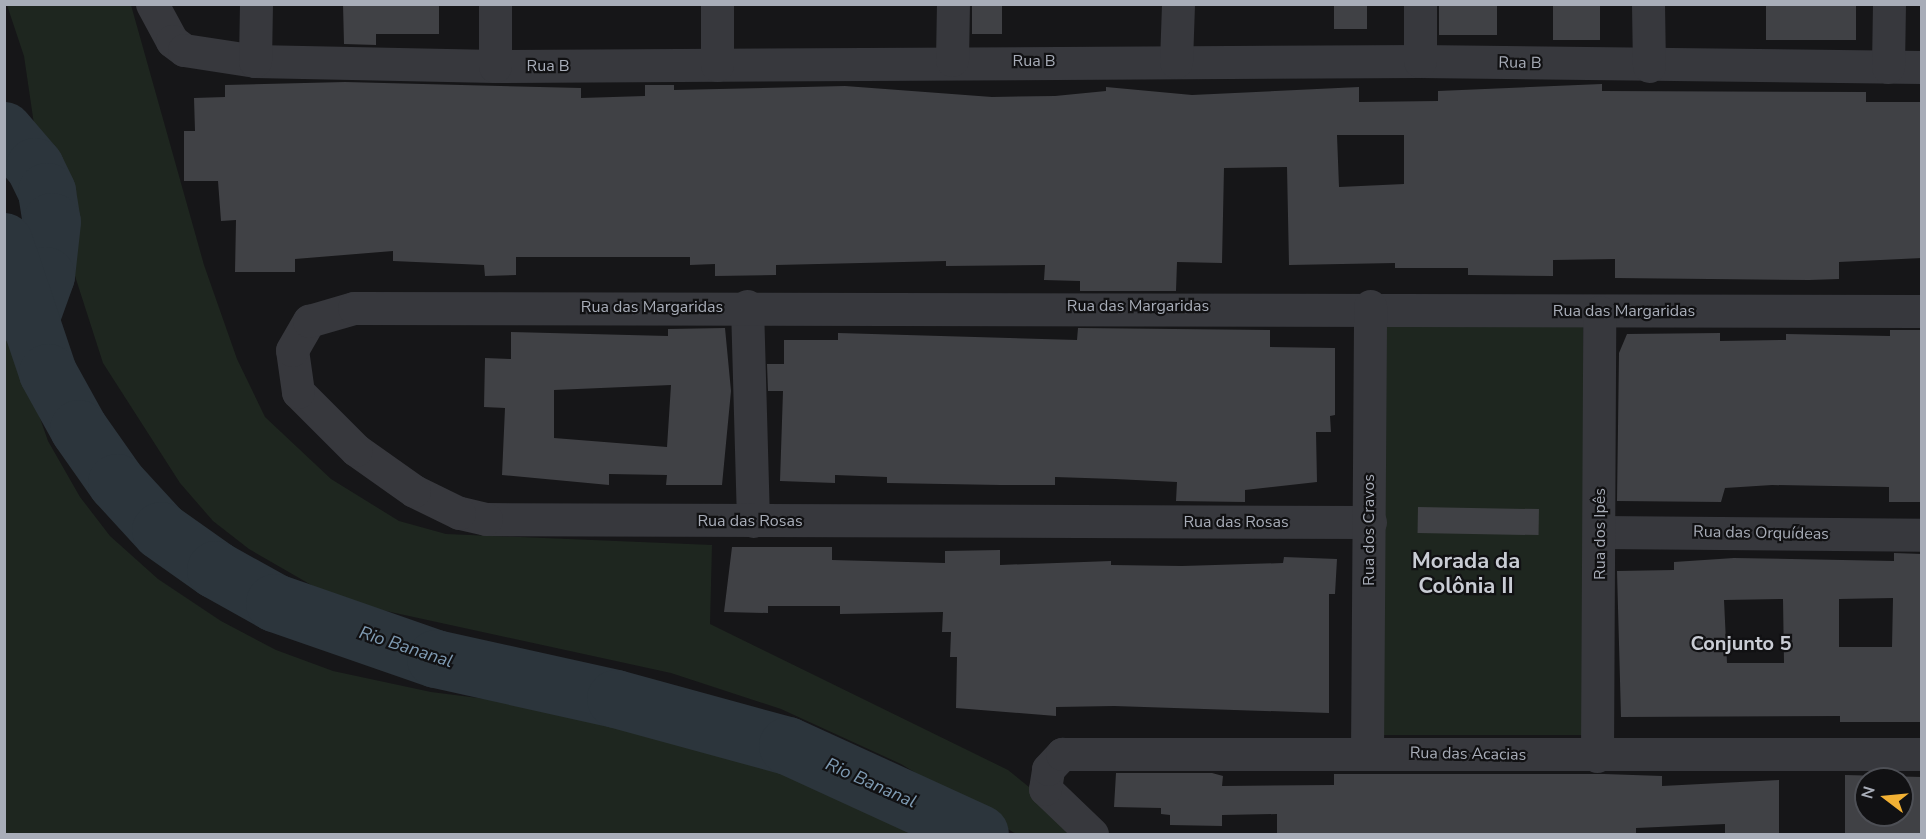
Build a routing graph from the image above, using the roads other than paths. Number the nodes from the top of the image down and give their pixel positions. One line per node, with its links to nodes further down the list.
1 (256, 4): 11 (street)
2 (495, 4): 15 (street)
3 (717, 4): 14 (street)
4 (953, 4): 10 (street)
5 (1178, 4): 13 (street)
6 (1420, 4): 12 (street)
7 (1648, 4): 16 (street)
8 (1889, 4): 17 (street)
9 (157, 14): 11 (street, Rua B)
10 (952, 60): 13 (street, Rua B); 14 (street, Rua B)
11 (255, 61): 15 (street, Rua B)
12 (1420, 61): 13 (street, Rua B); 16 (street, Rua B)
13 (1176, 62)
14 (717, 65): 15 (street, Rua B)
15 (495, 66)
16 (1649, 66): 17 (street, Rua B)
17 (1887, 67): 18 (street, Rua B)
18 (1922, 67)
19 (747, 306): 20 (street, Rua das Margaridas); 21 (street, Rua das Margaridas); 24 (street)
20 (1370, 306): 23 (street, Rua das Margaridas); 25 (street, Rua dos Cravos)
21 (354, 308): 24 (street, Rua das Rosas)
22 (1922, 311): 23 (street, Rua das Margaridas)
23 (1599, 312): 26 (street, Rua dos Ipês)
24 (753, 521): 25 (street, Rua das Rosas)
25 (1370, 522): 28 (street, Rua dos Cravos)
26 (1601, 532): 27 (street, Rua das Orquídeas); 30 (street, Rua dos Ipês)
27 (1922, 535)
28 (1367, 753): 30 (street, Rua das Acacias); 31 (street, Rua das Acacias)
29 (1922, 754): 30 (street, Rua das Acacias)
30 (1597, 756)
31 (1092, 834)

